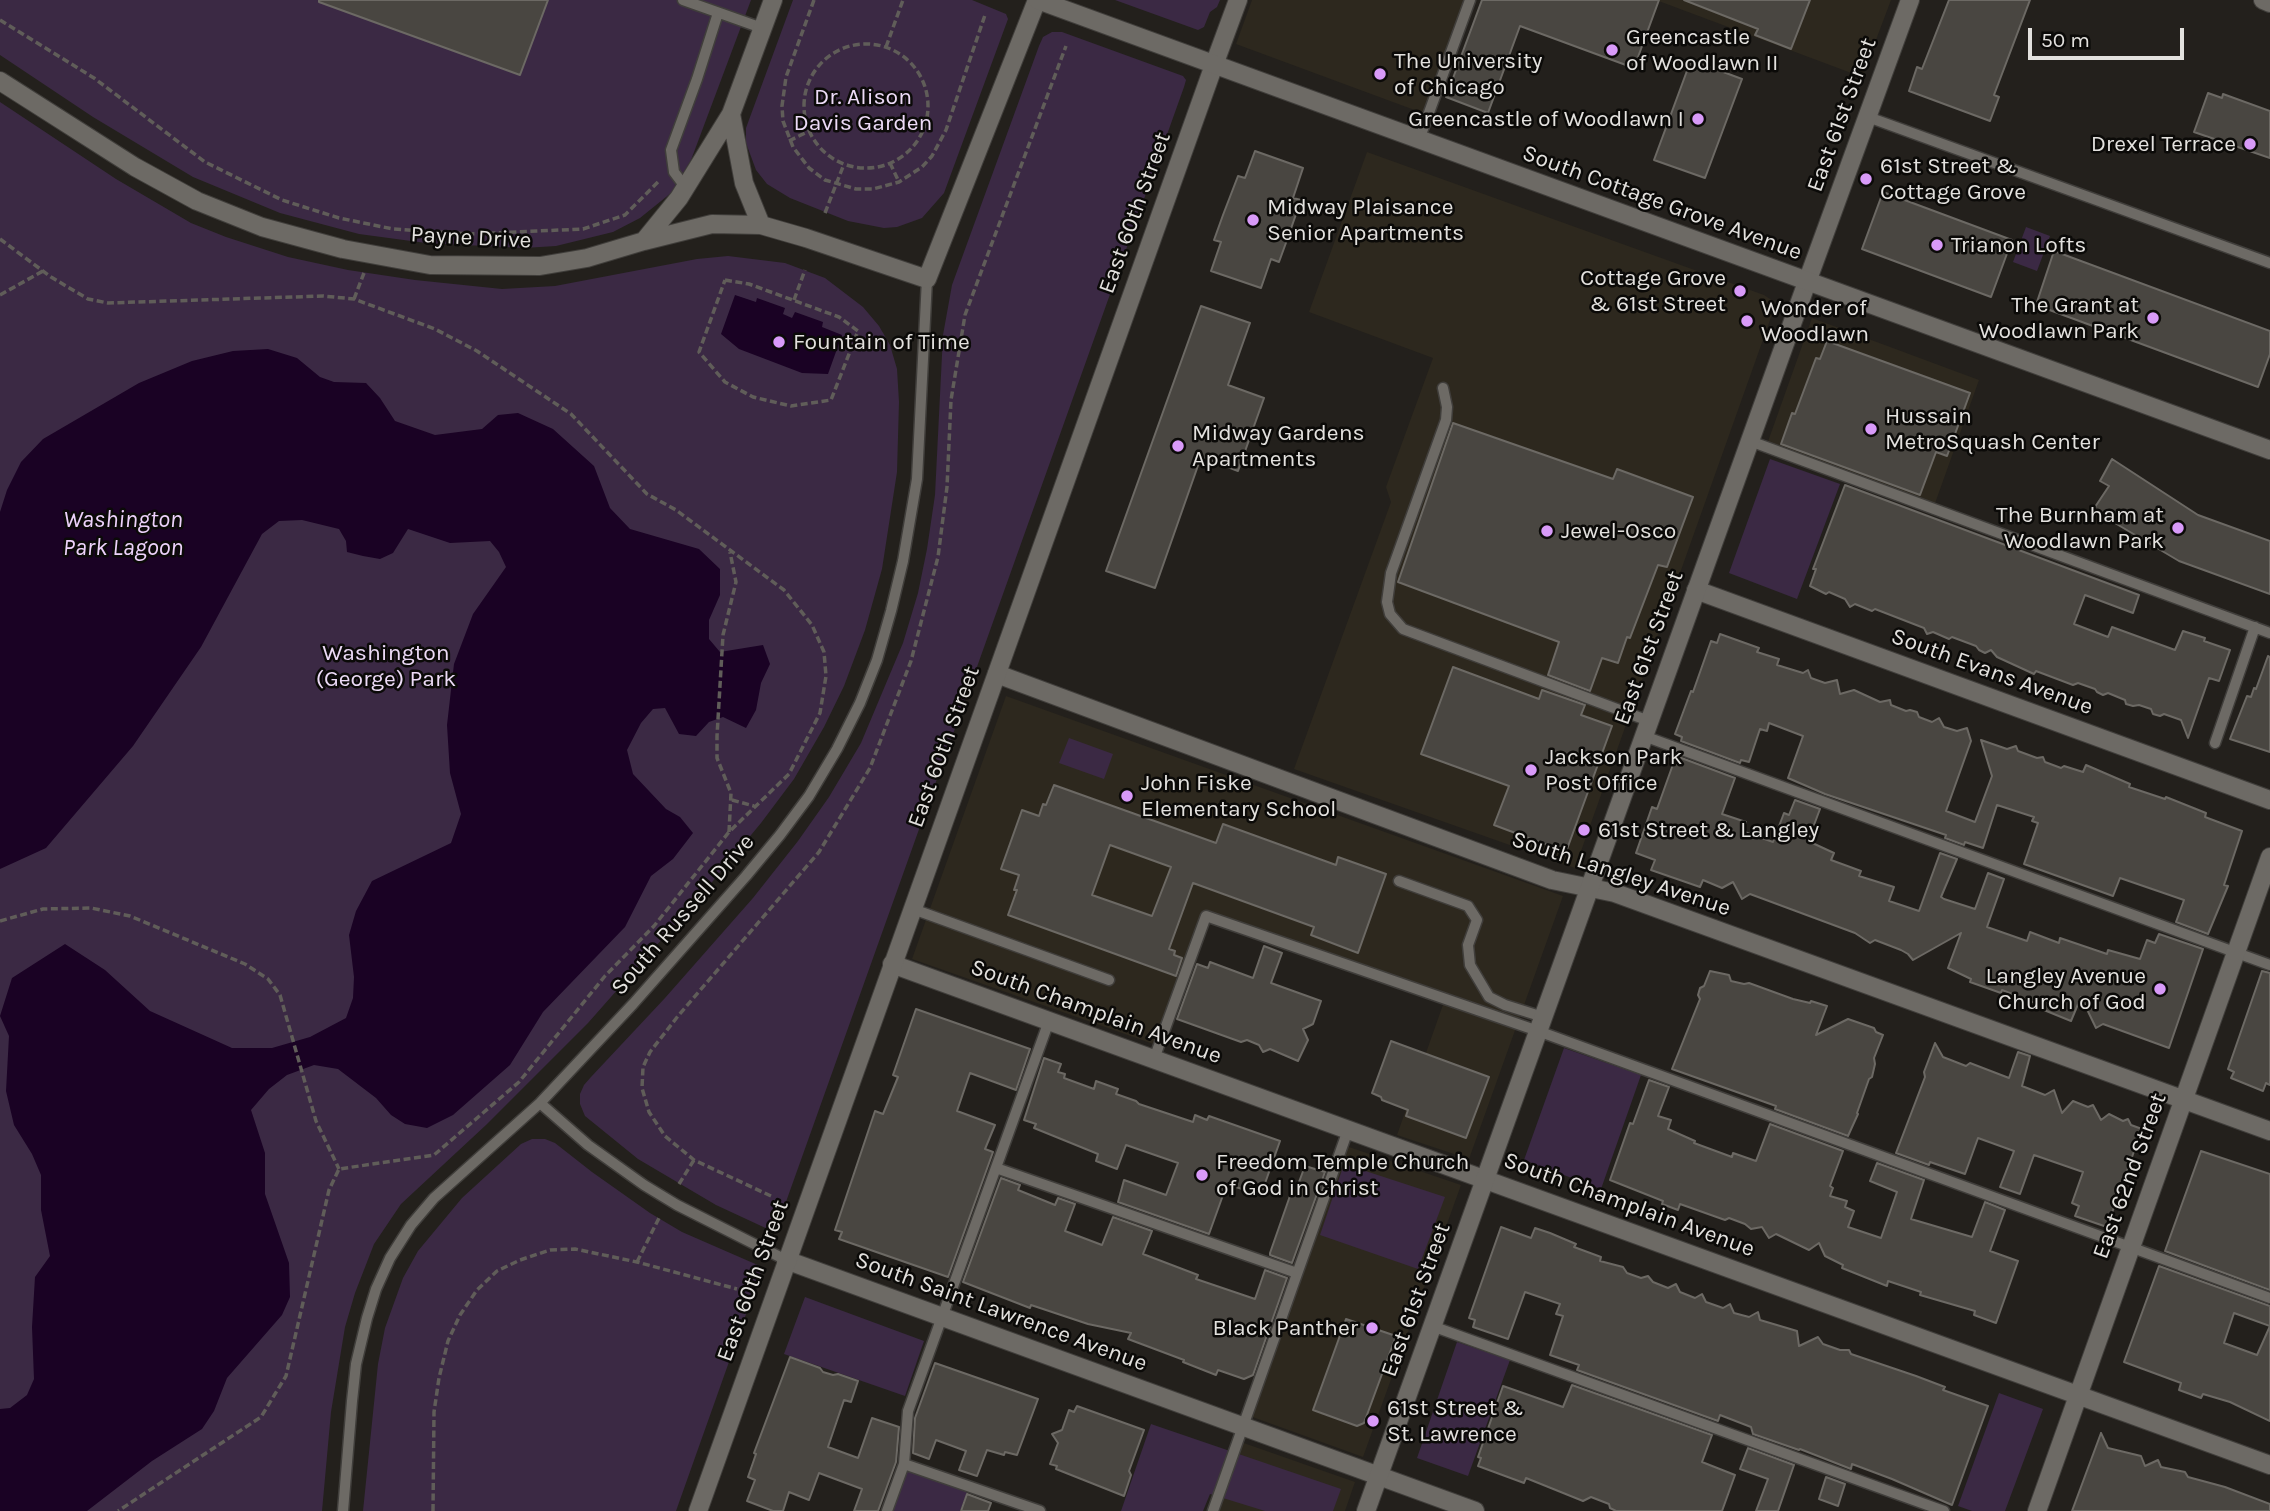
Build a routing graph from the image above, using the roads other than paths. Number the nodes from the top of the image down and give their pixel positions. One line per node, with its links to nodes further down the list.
1 (683, 0): 9 (lane)
2 (773, 0): 10 (street)
3 (1038, 0): 11 (street, South Cottage Grove Avenue); 20 (street)
4 (1238, 0): 11 (street, East 60th Street)
5 (1470, 0): 15 (lane)
6 (1910, 0): 14 (street, East 61st Street)
7 (2263, 0): 8 (street)
8 (2270, 3)
9 (718, 13): 10 (lane); 16 (lane)
10 (762, 28): 13 (street)
11 (1214, 65): 15 (street, South Cottage Grove Avenue); 28 (street, East 60th Street)
12 (0, 81): 18 (street, Payne Drive)
13 (731, 114): 16 (street); 17 (street)
14 (1868, 117): 19 (lane); 21 (street, East 61st Street)
15 (1419, 140): 21 (street, South Cottage Grove Avenue)
16 (686, 188): 18 (street)
17 (761, 225): 18 (street, Payne Drive); 20 (street, Payne Drive)
18 (644, 241)
19 (2270, 263)
20 (927, 279): 44 (lane, South Russell Drive)
21 (1807, 282): 23 (street, East 61st Street); 24 (street, South Cottage Grove Avenue)
22 (1443, 388): 29 (lane)
23 (1750, 441): 25 (street, East 61st Street); 26 (lane)
24 (2270, 450)
25 (1696, 590): 29 (street, East 61st Street); 31 (street, South Evans Avenue)
26 (2255, 627): 27 (lane); 30 (lane)
27 (2270, 632)
28 (997, 674): 34 (street, South Langley Avenue); 35 (street, East 60th Street)
29 (1646, 729): 34 (street, East 61st Street); 36 (lane)
30 (2215, 743)
31 (2270, 800)
32 (2270, 857): 36 (street, East 62nd Street)
33 (1399, 881): 41 (lane)
34 (1589, 888): 41 (street, East 61st Street); 43 (street, South Langley Avenue)
35 (913, 909): 37 (street, East 60th Street); 39 (lane)
36 (2236, 952): 38 (lane); 43 (street, East 62nd Street)
37 (892, 964): 40 (street, South Champlain Avenue); 50 (street, East 60th Street)
38 (2270, 965)
39 (1109, 980)
40 (1049, 1021): 42 (street, South Champlain Avenue); 47 (lane)
41 (1541, 1024): 42 (lane); 48 (street, East 61st Street); 49 (lane)
42 (1154, 1059): 45 (street, South Champlain Avenue)
43 (2183, 1100): 46 (street, South Langley Avenue); 49 (street, East 62nd Street)
44 (540, 1103): 50 (lane, South Saint Lawrence Avenue); 60 (lane, South Russell Drive)
45 (1348, 1129): 48 (street, South Champlain Avenue); 51 (lane)
46 (2270, 1131)
47 (996, 1168): 51 (lane); 53 (lane)
48 (1485, 1179): 54 (street, East 61st Street); 55 (street, South Champlain Avenue)
49 (2131, 1247): 52 (lane); 55 (street, East 62nd Street)
50 (786, 1260): 53 (street, South Saint Lawrence Avenue); 61 (street, East 60th Street)
51 (1297, 1273): 56 (lane)
52 (2270, 1298)
53 (942, 1317): 56 (street, South Saint Lawrence Avenue); 57 (lane)
54 (1432, 1326): 59 (street, East 61st Street); 67 (lane)
55 (2078, 1395): 58 (street, South Champlain Avenue); 68 (street, East 62nd Street)
56 (1244, 1427): 59 (street, South Saint Lawrence Avenue); 64 (lane)
57 (904, 1464): 62 (lane); 63 (lane)
58 (2270, 1465)
59 (1378, 1476): 65 (street, East 61st Street); 66 (street, South Saint Lawrence Avenue)
60 (344, 1511)
61 (698, 1511)
62 (887, 1511)
63 (1040, 1511)
64 (1213, 1511)
65 (1366, 1511)
66 (1475, 1511)
67 (1944, 1511)
68 (2037, 1511)

